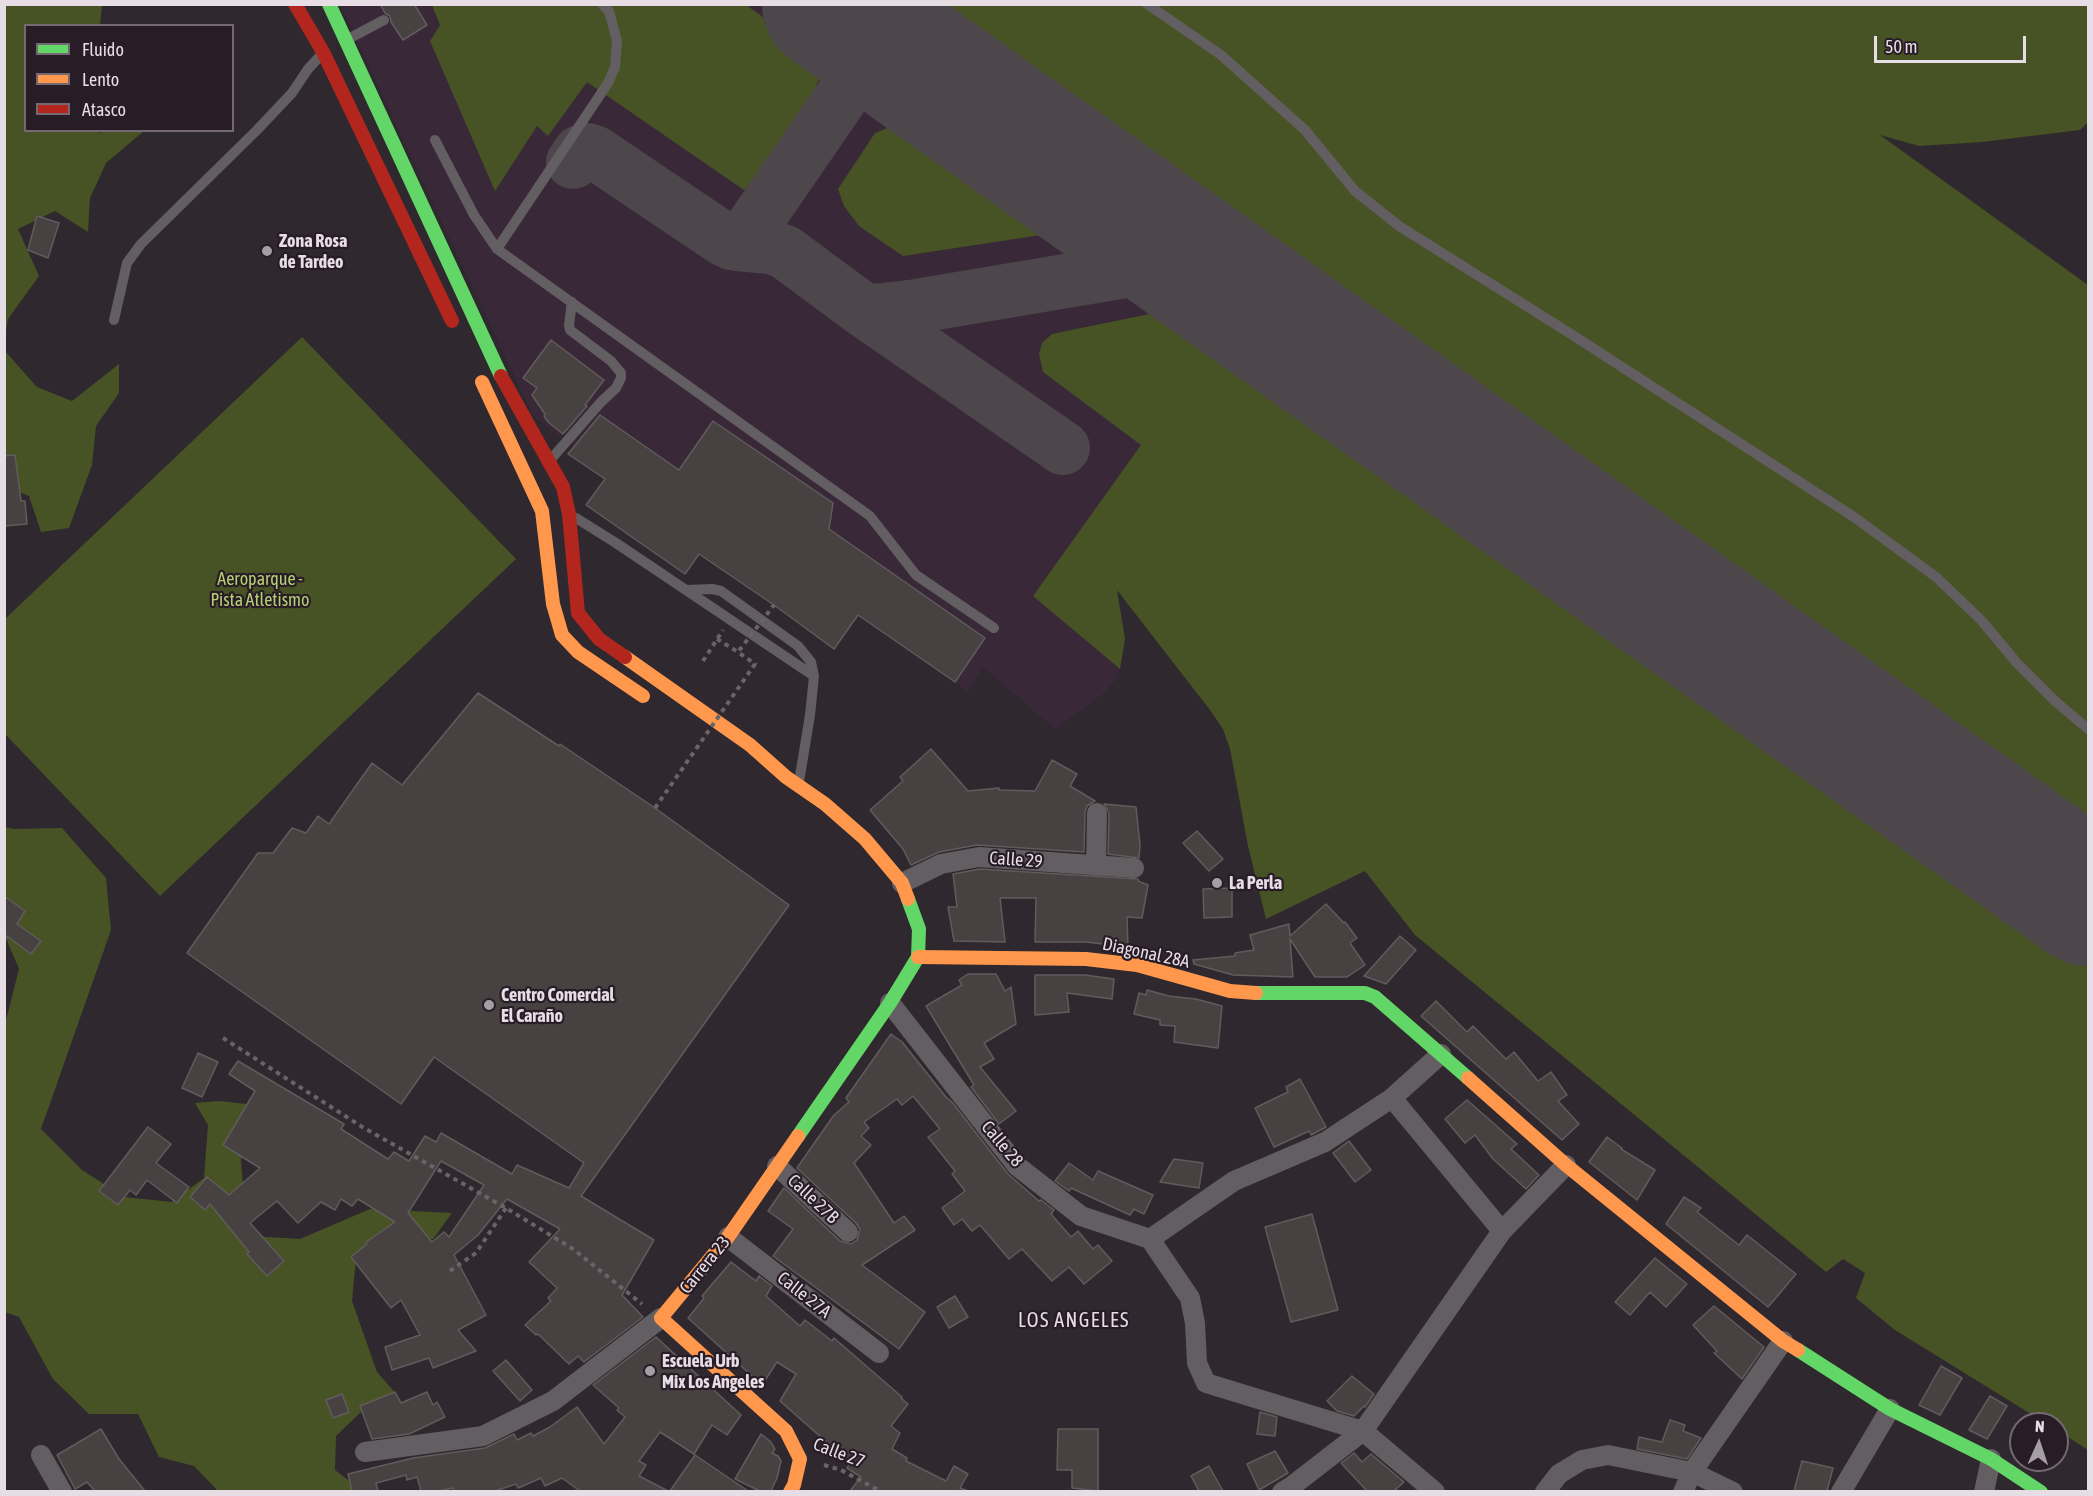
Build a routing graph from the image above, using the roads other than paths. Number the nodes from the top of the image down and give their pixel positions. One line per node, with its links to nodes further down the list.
1 (295, 4): 6 (main road)
2 (328, 4): 6 (main road)
3 (602, 4): 8 (lane)
4 (1147, 4): 19 (lane)
5 (384, 20): 6 (lane)
6 (335, 46): 10 (lane); 11 (main road); 13 (main road)
7 (435, 140): 8 (lane)
8 (497, 249): 9 (lane)
9 (572, 302): 13 (lane); 16 (lane)
10 (114, 320)
11 (458, 332)
12 (478, 375): 18 (main road)
13 (550, 461): 14 (main road)
14 (569, 514): 15 (lane); 21 (main road)
15 (686, 590): 17 (lane); 17 (lane)
16 (994, 628)
17 (814, 676): 22 (lane)
18 (655, 704)
19 (2088, 729)
20 (752, 767): 21 (main road)
21 (786, 777): 22 (main road)
22 (799, 785): 26 (main road)
23 (1097, 813): 24 (street)
24 (1096, 866): 25 (street, Calle 29); 26 (street, Calle 29)
25 (1134, 868)
26 (902, 883): 27 (main road, Carrera 23)
27 (918, 957): 28 (main road, Carrera 23); 29 (main road, Diagonal 28A)
28 (890, 1003): 32 (main road, Carrera 23); 36 (street, Calle 28)
29 (1441, 1054): 30 (street); 31 (main road)
30 (1392, 1098): 33 (street); 36 (street)
31 (1566, 1165): 33 (street); 38 (main road)
32 (777, 1166): 34 (street, Calle 27B); 35 (main road, Carrera 23)
33 (1502, 1231): 41 (street)
34 (848, 1232)
35 (728, 1237): 37 (main road, Carrera 23); 39 (street, Calle 27A)
36 (1150, 1239): 41 (street)
37 (661, 1318): 42 (street, Carrera 23); 47 (main road, Calle 27)
38 (1783, 1341): 40 (main road); 45 (street)
39 (879, 1353)
40 (1890, 1409): 44 (main road); 53 (street)
41 (1364, 1431): 48 (street); 49 (street)
42 (365, 1452)
43 (41, 1455): 46 (street)
44 (1991, 1459): 54 (street); 55 (main road)
45 (1692, 1472): 50 (street); 51 (street); 52 (street)
46 (62, 1491)
47 (790, 1491)
48 (1282, 1491)
49 (1435, 1491)
50 (1545, 1491)
51 (1683, 1491)
52 (1733, 1491)
53 (1841, 1491)
54 (1984, 1491)
55 (2041, 1491)

